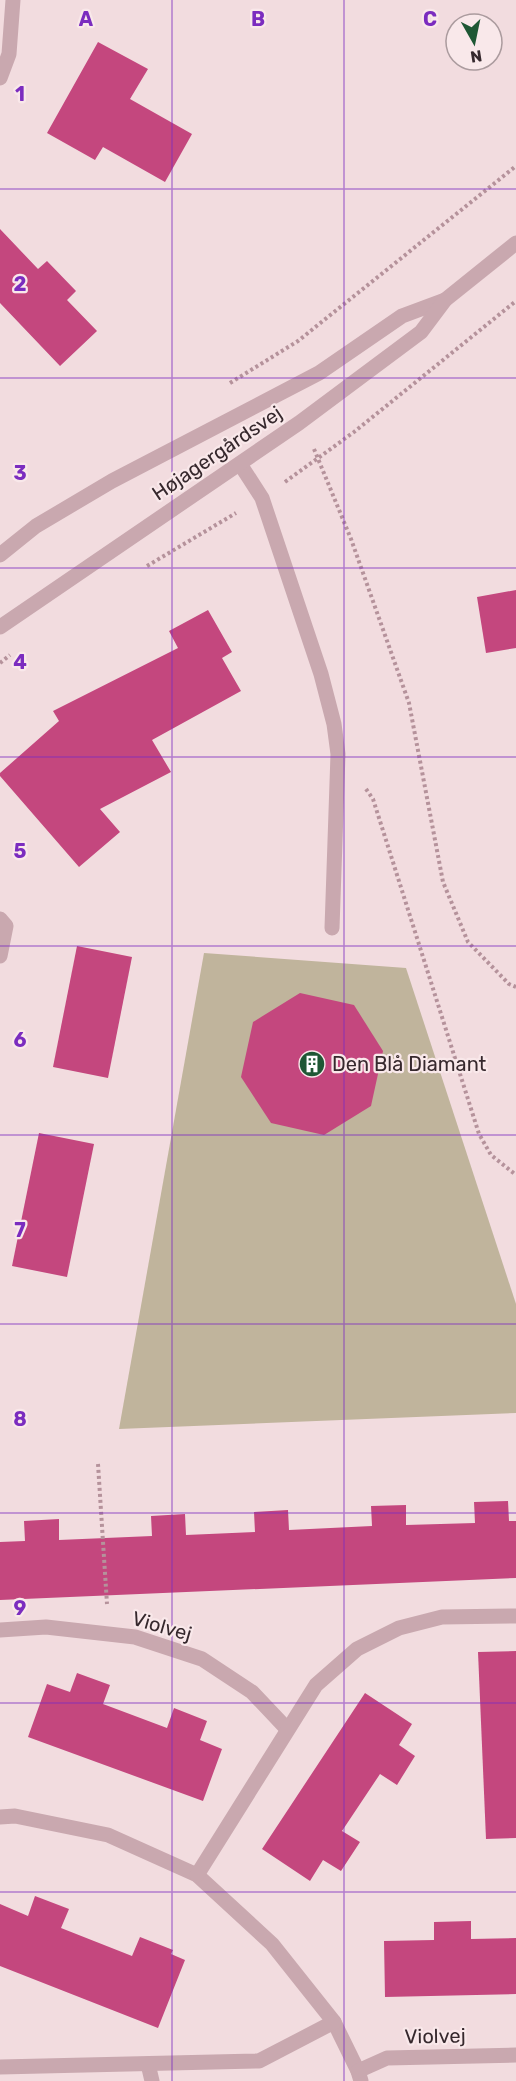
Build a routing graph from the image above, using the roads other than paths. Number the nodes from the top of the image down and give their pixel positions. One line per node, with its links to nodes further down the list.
1 (13, 0): 2 (street)
2 (0, 78)
3 (516, 243): 4 (street, Højagergårdsvej)
4 (445, 300): 5 (street, Højagergårdsvej); 6 (street, Højagergårdsvej)
5 (240, 464): 7 (street, Højagergårdsvej); 9 (street)
6 (0, 555)
7 (0, 627)
8 (0, 919): 10 (street)
9 (332, 928)
10 (0, 956)
11 (516, 1616): 13 (street)
12 (0, 1630): 13 (street, Violvej)
13 (287, 1729): 15 (street)
14 (0, 1817): 15 (street, Violvej)
15 (197, 1875): 16 (street, Violvej)
16 (334, 2022): 18 (street); 20 (street, Violvej)
17 (516, 2055): 20 (street, Violvej)
18 (148, 2064): 19 (street); 21 (street)
19 (0, 2067)
20 (359, 2076)
21 (152, 2081)

